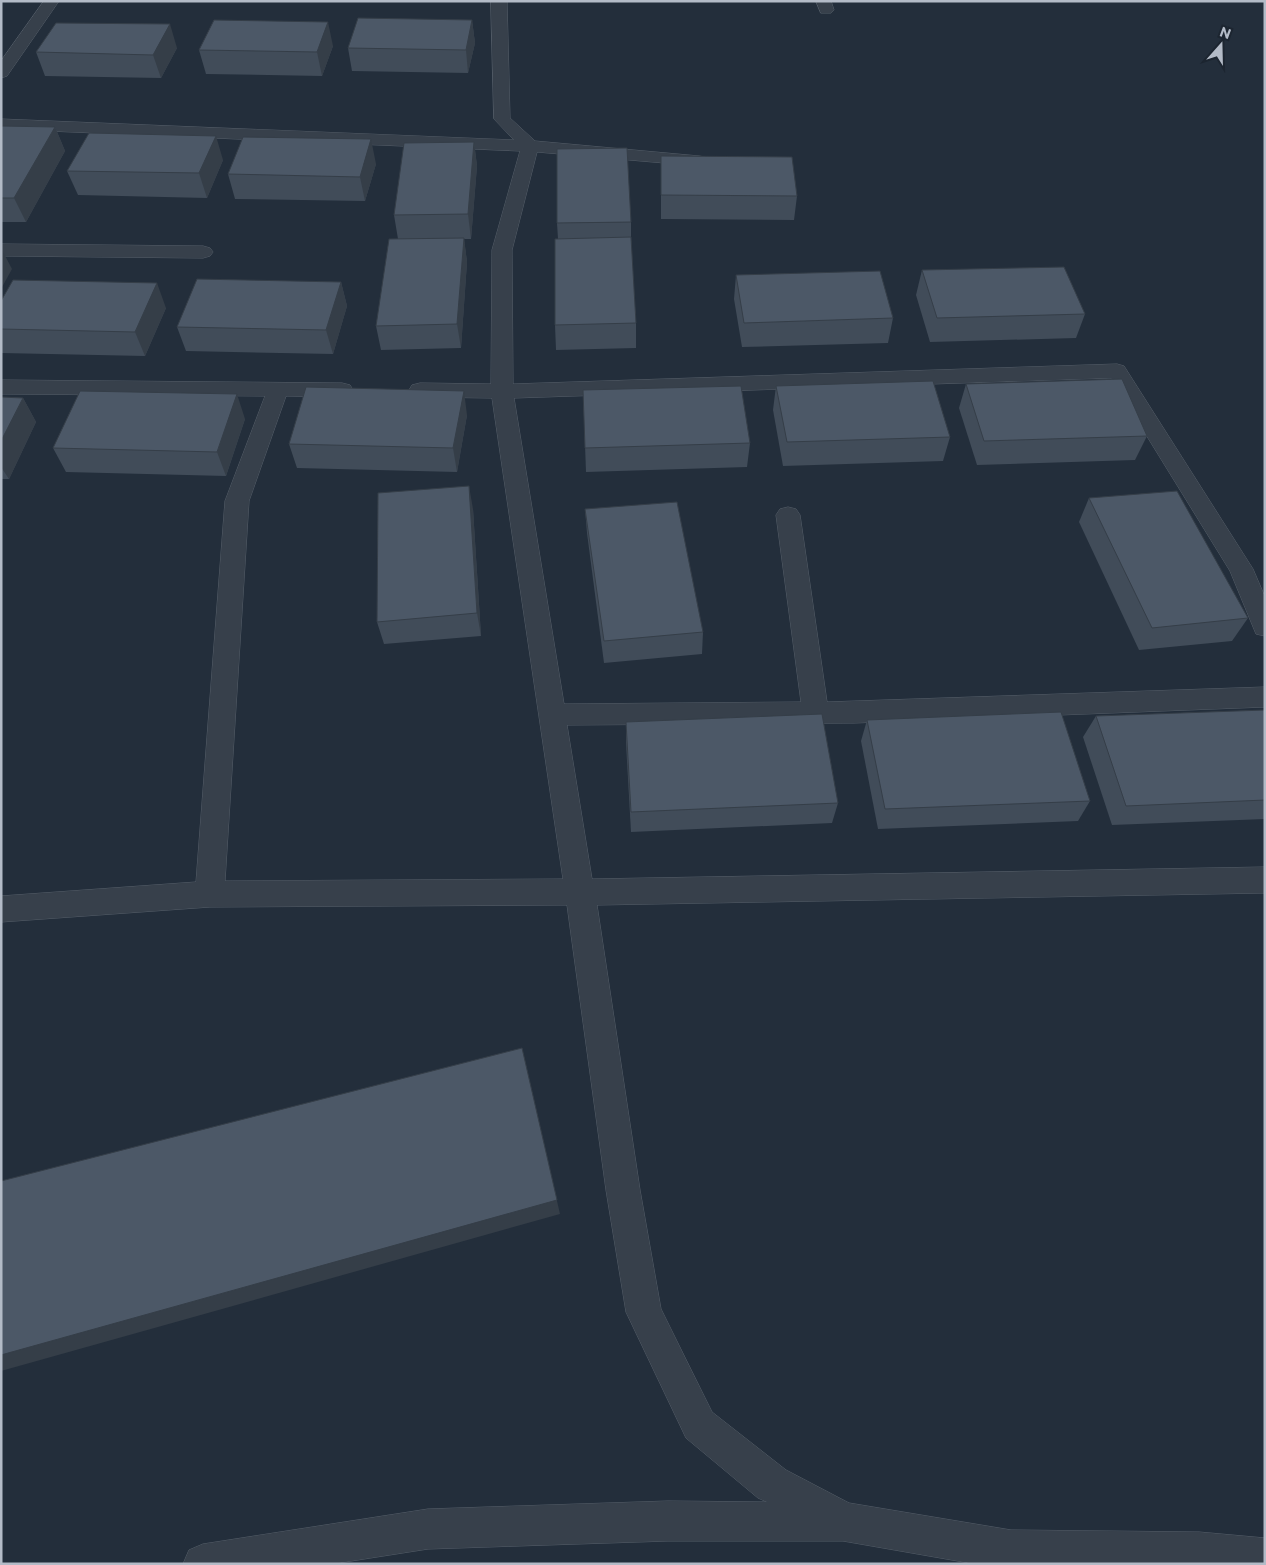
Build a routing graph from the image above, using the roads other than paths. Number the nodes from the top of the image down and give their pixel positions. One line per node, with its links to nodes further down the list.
1 (52, 1): 3 (street)
2 (499, 1): 5 (street)
3 (1, 73)
4 (1, 124): 5 (street)
5 (530, 146): 6 (street); 13 (street)
6 (715, 162)
7 (1, 250): 8 (street)
8 (203, 252)
9 (1, 388): 10 (street)
10 (278, 389): 11 (street); 21 (street)
11 (366, 390)
12 (404, 390): 13 (street)
13 (502, 391): 15 (street); 18 (street)
14 (788, 514): 17 (street)
15 (1265, 627)
16 (1265, 697): 17 (street)
17 (815, 712): 18 (street)
18 (552, 715): 20 (street)
19 (1265, 880): 20 (street)
20 (580, 892): 21 (street); 23 (street)
21 (210, 894): 22 (street)
22 (1, 909)
23 (845, 1522): 24 (street); 25 (street)
24 (1265, 1558)
25 (203, 1564)

